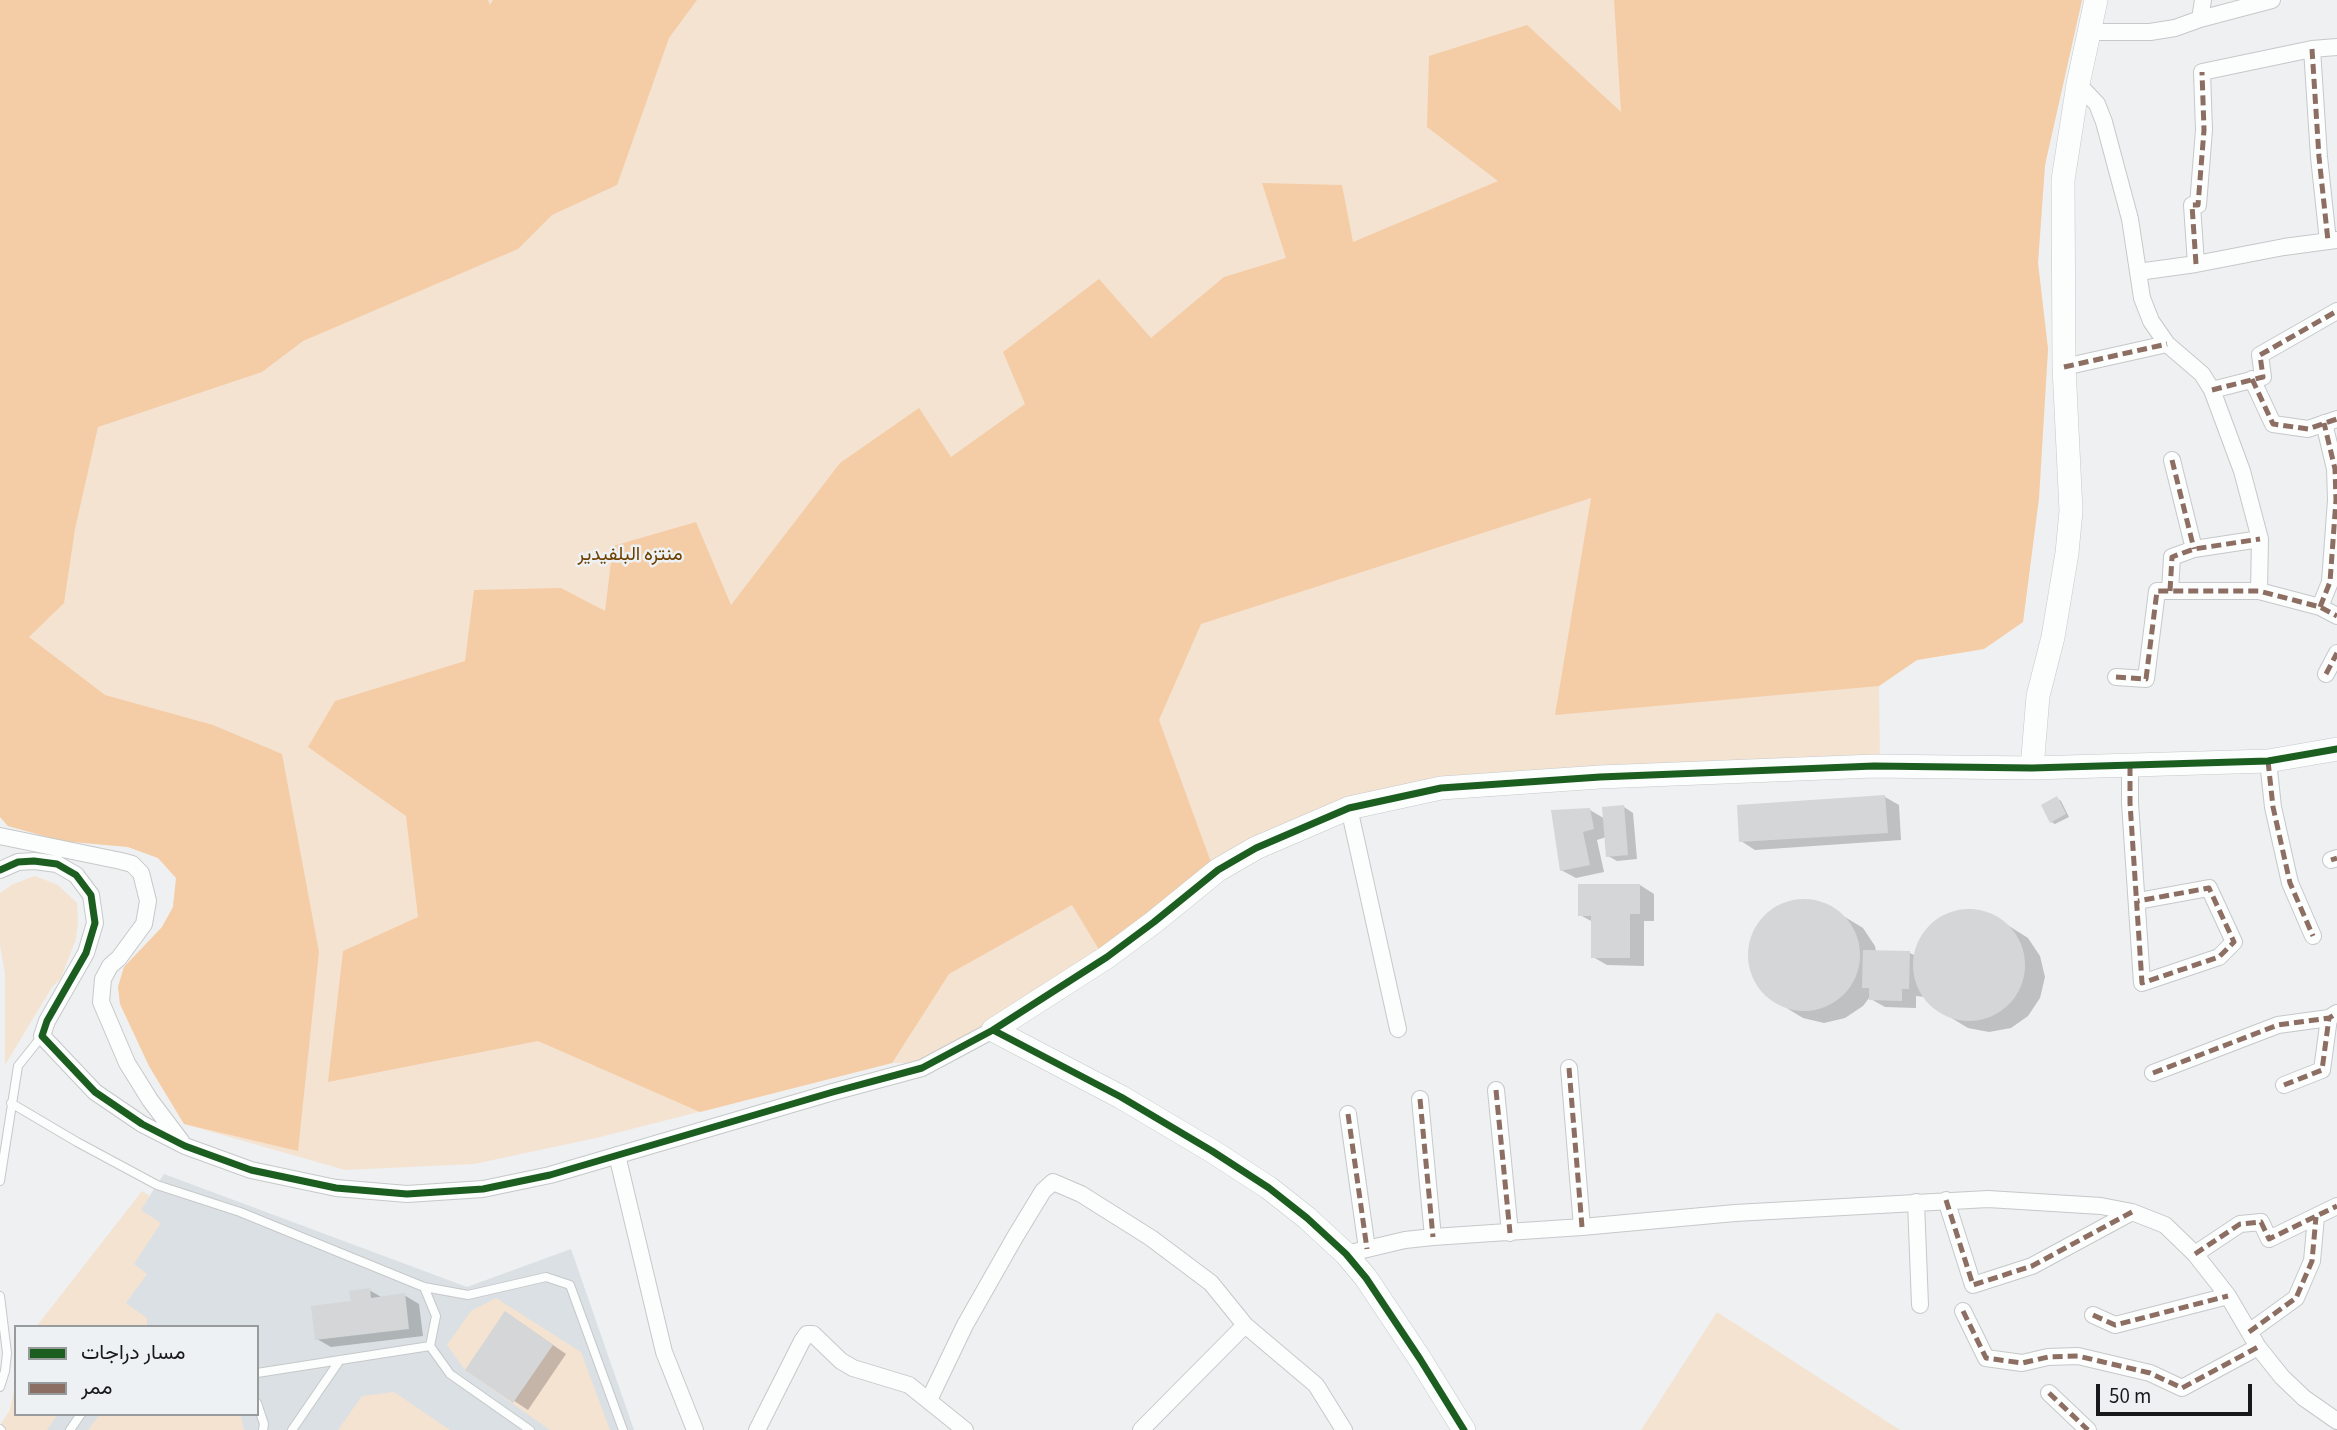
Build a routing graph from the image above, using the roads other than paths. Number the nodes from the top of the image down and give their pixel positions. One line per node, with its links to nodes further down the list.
1 (2096, 0): 5 (street)
2 (2203, 0): 4 (street)
3 (2272, 0): 4 (street)
4 (2200, 19): 5 (street)
5 (2090, 32): 8 (street)
6 (2337, 47): 7 (street)
7 (2312, 49): 9 (street); 10 (street)
8 (2078, 84): 11 (street); 14 (street)
9 (2332, 240): 10 (street)
10 (2196, 264): 11 (street)
11 (2138, 272): 13 (street)
12 (2337, 311): 15 (street)
13 (2167, 344): 14 (street); 16 (street)
14 (2064, 367): 32 (street)
15 (2252, 379): 16 (street); 17 (street)
16 (2212, 390): 19 (street)
17 (2330, 421): 20 (street)
18 (2172, 460): 21 (street)
19 (2260, 539): 21 (street); 22 (street)
20 (2335, 543): 24 (street)
21 (2194, 549): 23 (street)
22 (2259, 591): 23 (street); 24 (street)
23 (2170, 592): 28 (street)
24 (2320, 607): 25 (street)
25 (2337, 616)
26 (2337, 653): 27 (street)
27 (2326, 674)
28 (2116, 677)
29 (2337, 749): 30 (street)
30 (2268, 761): 31 (street); 37 (street)
31 (2130, 766): 32 (street); 36 (street)
32 (2032, 768): 33 (street)
33 (1349, 808): 39 (street); 40 (street)
34 (0, 836): 49 (street)
35 (0, 870): 41 (street)
36 (2138, 901): 36 (street)
37 (2313, 936)
38 (2333, 1016): 43 (street); 44 (street)
39 (1398, 1029)
40 (993, 1030): 50 (street); 60 (street)
41 (42, 1036): 47 (lane); 49 (street)
42 (1569, 1068): 57 (street)
43 (2153, 1073)
44 (2284, 1086)
45 (1496, 1090): 58 (street)
46 (1420, 1099): 59 (street)
47 (11, 1102): 51 (lane); 62 (lane)
48 (1348, 1114): 60 (street)
49 (185, 1146): 50 (street)
50 (617, 1155): 83 (street)
51 (0, 1181)
52 (1946, 1200): 53 (street); 55 (street); 55 (street)
53 (1916, 1202): 57 (street); 65 (street)
54 (2337, 1206): 56 (street)
55 (2132, 1212): 61 (street)
56 (2316, 1217): 61 (street); 69 (street)
57 (1582, 1227): 58 (street)
58 (1510, 1233): 59 (street)
59 (1433, 1237): 60 (street)
60 (1356, 1251): 88 (street)
61 (2195, 1254): 64 (street)
62 (425, 1287): 70 (lane); 82 (lane)
63 (0, 1296): 74 (lane)
64 (2228, 1296): 67 (street); 69 (street)
65 (1920, 1306)
66 (1963, 1311): 71 (street)
67 (2093, 1315)
68 (1245, 1325): 76 (street); 86 (street); 87 (street)
69 (2249, 1332): 71 (street)
70 (430, 1346): 72 (lane); 81 (lane)
71 (2258, 1347): 78 (street)
72 (340, 1360): 73 (lane); 80 (lane)
73 (259, 1373)
74 (0, 1387)
75 (2049, 1392): 89 (street)
76 (929, 1400): 84 (street); 85 (street)
77 (259, 1409): 79 (lane)
78 (2337, 1421)
79 (263, 1430)
80 (292, 1430)
81 (530, 1430)
82 (623, 1430)
83 (695, 1430)
84 (757, 1430)
85 (965, 1430)
86 (1141, 1430)
87 (1344, 1430)
88 (1464, 1430)
89 (2088, 1430)

